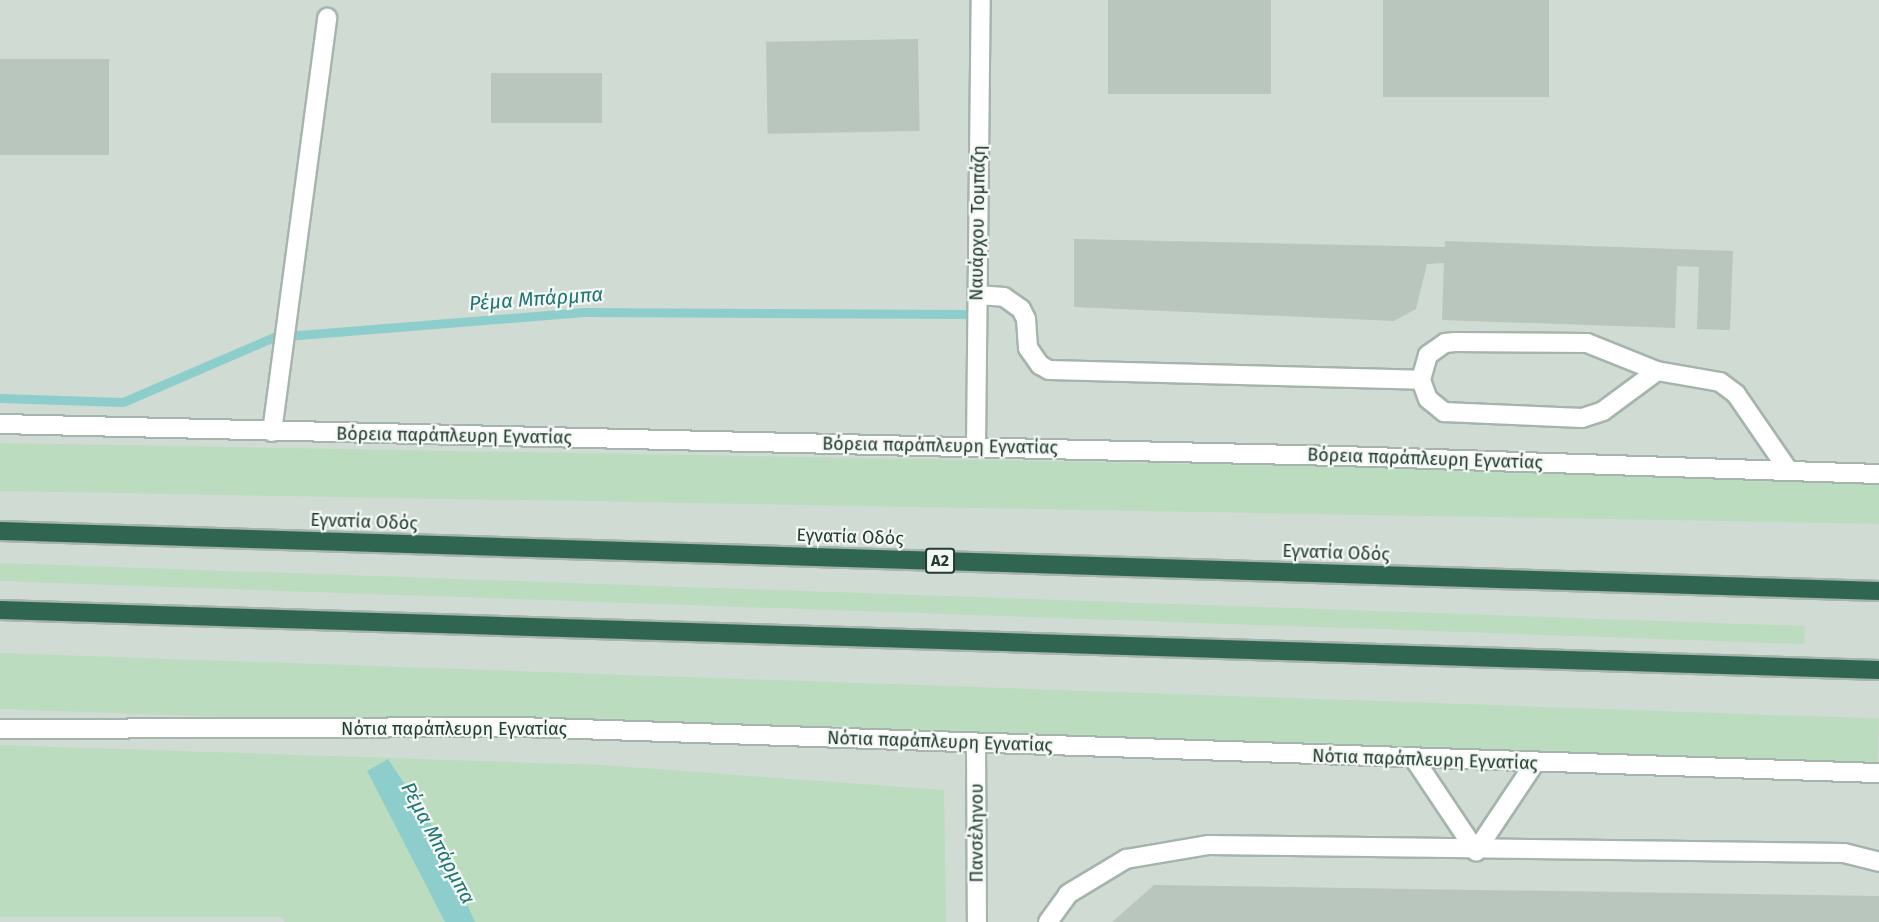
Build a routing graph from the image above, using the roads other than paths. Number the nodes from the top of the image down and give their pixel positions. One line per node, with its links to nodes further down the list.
1 (981, 0): 3 (street, Ναυάρχου Τομπάζη)
2 (327, 18): 7 (street)
3 (977, 295): 5 (street); 8 (street, Ναυάρχου Τομπάζη)
4 (1657, 371): 5 (street); 5 (street); 9 (street)
5 (1421, 380)
6 (0, 424): 7 (street, Βόρεια παράπλευρη Εγνατίας)
7 (272, 432): 8 (street, Βόρεια παράπλευρη Εγνατίας)
8 (976, 447): 9 (street, Βόρεια παράπλευρη Εγνατίας)
9 (1790, 471): 10 (street, Βόρεια παράπλευρη Εγνατίας)
10 (1879, 474)
11 (0, 531): 12 (highway, Εγνατία Οδός / Α2)
12 (1879, 591)
13 (0, 610): 14 (highway)
14 (1879, 670)
15 (0, 729): 16 (street, Νότια παράπλευρη Εγνατίας)
16 (976, 743): 17 (street, Νότια παράπλευρη Εγνατίας); 22 (street, Πανσέληνου)
17 (1415, 760): 18 (street, Νότια παράπλευρη Εγνατίας); 20 (street)
18 (1534, 764): 19 (street, Νότια παράπλευρη Εγνατίας); 20 (street)
19 (1879, 773)
20 (1476, 851): 21 (street); 23 (street)
21 (1879, 862)
22 (977, 922)
23 (1048, 922)

